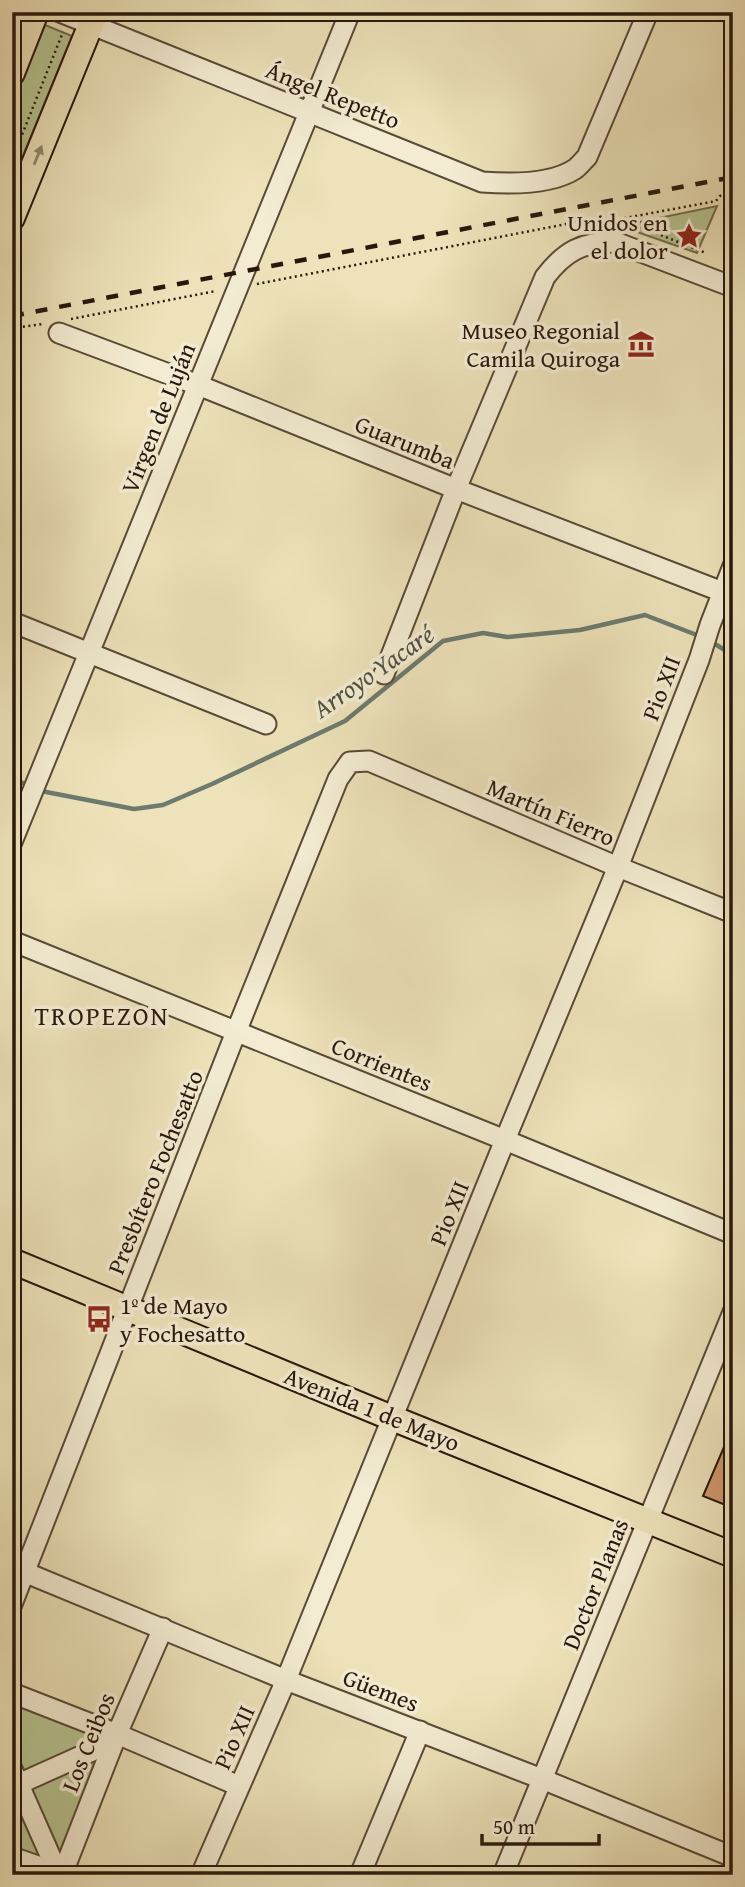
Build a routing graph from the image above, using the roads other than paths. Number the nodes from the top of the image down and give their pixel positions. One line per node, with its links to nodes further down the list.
1 (36, 12): 5 (main road)
2 (350, 12): 6 (street, Virgen de Luján)
3 (648, 12): 6 (street, Ángel Repetto)
4 (79, 16): 6 (street, Ángel Repetto); 7 (main road, one-way to 4)
5 (12, 73)
6 (310, 111): 10 (street, Virgen de Luján)
7 (12, 218)
8 (733, 287): 11 (street)
9 (58, 325): 10 (street, Guarumba)
10 (198, 385): 11 (street, Guarumba); 15 (street, Virgen de Luján)
11 (456, 489): 13 (street, Guarumba); 16 (street)
12 (733, 566): 13 (street, Pio XII)
13 (727, 594): 20 (street, Pio XII)
14 (12, 622): 15 (street)
15 (89, 653): 17 (street); 19 (street, Virgen de Luján)
16 (384, 674)
17 (266, 724)
18 (350, 762): 20 (street, Martín Fierro); 23 (street, Presbítero Fochesatto)
19 (12, 842)
20 (618, 867): 21 (street, Martín Fierro); 24 (street, Pio XII)
21 (733, 913)
22 (12, 941): 23 (street, Corrientes)
23 (236, 1032): 24 (street, Corrientes); 27 (street, Presbítero Fochesatto)
24 (505, 1140): 25 (street, Corrientes); 29 (street, Pio XII)
25 (733, 1234)
26 (12, 1262): 27 (main road, Avenida 1 de Mayo)
27 (127, 1308): 29 (main road, Avenida 1 de Mayo); 32 (street, Presbítero Fochesatto)
28 (733, 1312): 30 (street, Doctor Planas)
29 (392, 1418): 30 (main road, Avenida 1 de Mayo); 35 (street, Pio XII)
30 (648, 1520): 31 (main road, Avenida 1 de Mayo); 39 (street, Doctor Planas)
31 (733, 1555)
32 (19, 1569): 33 (street, Presbítero Fochesatto); 34 (street, Güemes)
33 (12, 1604)
34 (163, 1629): 35 (street, Güemes); 38 (street, Los Ceibos)
35 (286, 1680): 37 (street, Güemes); 41 (street, Pio XII)
36 (12, 1693): 38 (street)
37 (420, 1731): 39 (street, Güemes); 46 (street)
38 (114, 1741): 40 (street); 41 (street); 44 (street, Los Ceibos)
39 (542, 1779): 43 (street, Güemes); 47 (street, Doctor Planas)
40 (14, 1780): 44 (street)
41 (239, 1786): 45 (street, Pio XII)
42 (12, 1857): 44 (street)
43 (733, 1857)
44 (58, 1873)
45 (201, 1875)
46 (359, 1875)
47 (503, 1875)

